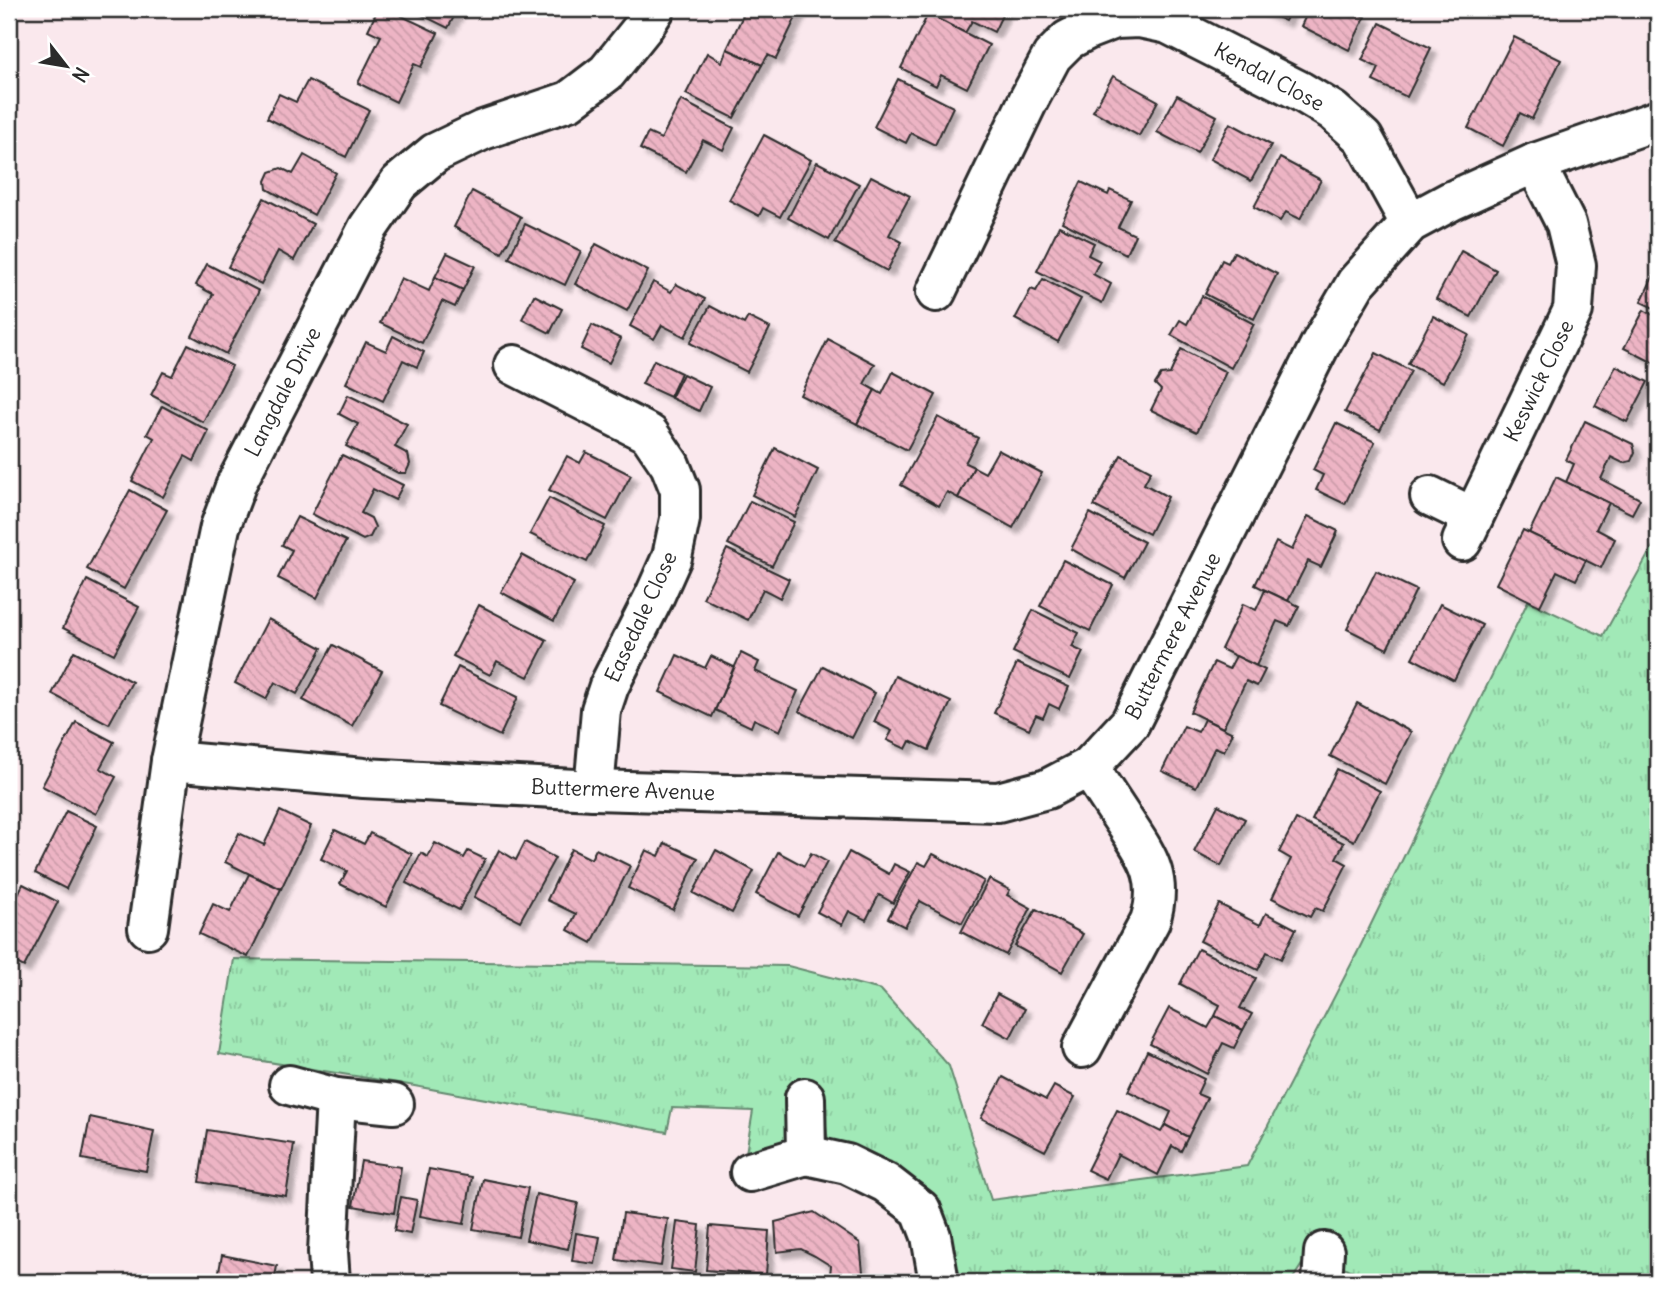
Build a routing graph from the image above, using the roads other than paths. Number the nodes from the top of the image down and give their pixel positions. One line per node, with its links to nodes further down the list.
1 (655, 9): 8 (street, Langdale Drive)
2 (1658, 120): 3 (street, Buttermere Avenue)
3 (1535, 163): 4 (street, Buttermere Avenue); 7 (street, Keswick Close)
4 (1410, 223): 5 (street, Kendal Close); 9 (street, Buttermere Avenue)
5 (936, 292)
6 (514, 365): 10 (street, Easedale Close)
7 (1430, 496)
8 (171, 761): 10 (street, Buttermere Avenue); 11 (street, Langdale Drive)
9 (1089, 767): 10 (street, Buttermere Avenue); 12 (street)
10 (594, 790)
11 (148, 928)
12 (1083, 1048)
13 (289, 1085): 14 (street)
14 (336, 1098): 16 (street); 19 (street)
15 (805, 1098): 17 (street)
16 (394, 1104)
17 (806, 1155): 18 (street); 20 (street)
18 (750, 1172)
19 (330, 1282)
20 (939, 1282)

